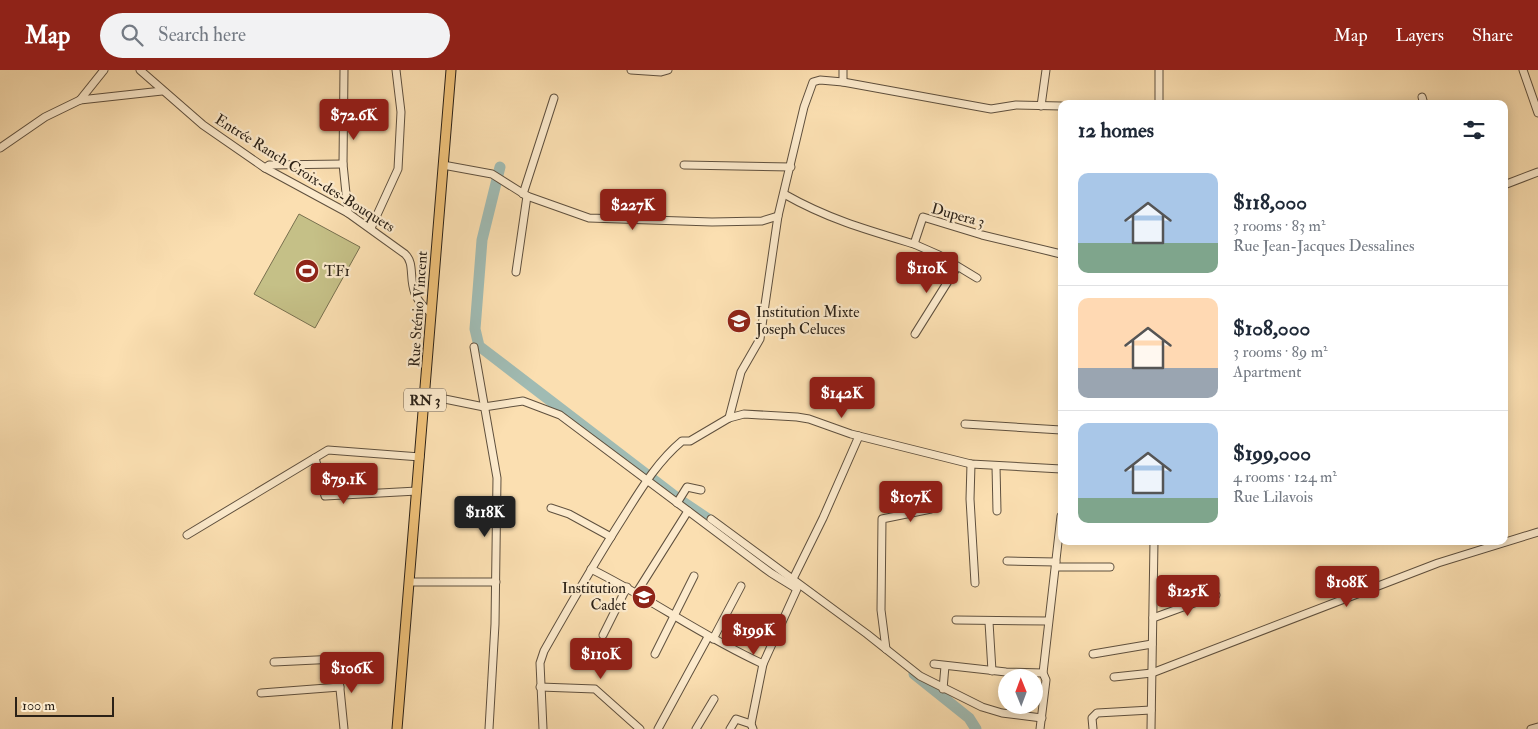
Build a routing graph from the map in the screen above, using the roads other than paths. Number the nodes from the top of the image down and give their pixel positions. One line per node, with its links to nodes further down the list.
1 (104, 70): 15 (street)
2 (140, 70): 13 (street, Entrée Ranch Croix-des-Bouquets)
3 (344, 70): 21 (street)
4 (396, 70): 32 (street)
5 (451, 70): 22 (main road, Rue Sténio Vincent / RN 3)
6 (631, 70): 7 (street)
7 (668, 70)
8 (843, 70): 12 (street)
9 (1159, 70): 16 (street)
10 (1523, 70): 19 (street)
11 (1044, 71): 17 (street)
12 (843, 82): 17 (street); 24 (street)
13 (162, 91): 15 (street); 25 (street, Entrée Ranch Croix-des-Bouquets)
14 (554, 98): 29 (street)
15 (80, 100): 20 (street)
16 (1159, 100)
17 (1041, 106): 18 (street)
18 (1058, 106)
19 (1538, 112)
20 (0, 148)
21 (343, 164): 25 (street); 30 (street)
22 (443, 165): 29 (street); 38 (main road, Rue Sténio Vincent / RN 3)
23 (684, 165): 24 (street)
24 (791, 167): 28 (street)
25 (265, 168): 30 (street, Entrée Ranch Croix-des-Bouquets)
26 (1538, 172): 27 (street)
27 (1508, 183)
28 (784, 194): 31 (street); 33 (street)
29 (525, 195): 31 (street); 36 (street)
30 (348, 213): 32 (street, Entrée Ranch Croix-des-Bouquets)
31 (778, 216): 43 (street)
32 (372, 228): 38 (street, Entrée Ranch Croix-des-Bouquets)
33 (914, 244): 34 (street, Dupera 3); 35 (street)
34 (1058, 253)
35 (957, 267): 37 (street); 39 (street)
36 (516, 272)
37 (977, 278)
38 (431, 313): 41 (main road, Rue Sténio Vincent / RN 3)
39 (915, 334)
40 (474, 347): 42 (street)
41 (425, 395): 42 (street); 47 (main road, Rue Sténio Vincent / RN 3)
42 (484, 408): 52 (street); 75 (street)
43 (729, 418): 46 (street); 52 (street)
44 (965, 424): 45 (street)
45 (1058, 430)
46 (859, 436): 49 (street); 76 (street)
47 (420, 457): 48 (street); 54 (main road, Rue Sténio Vincent / RN 3)
48 (315, 458): 54 (street); 62 (street)
49 (971, 464): 50 (street); 77 (street)
50 (996, 466): 51 (street); 59 (street)
51 (1058, 469)
52 (649, 477): 55 (street); 63 (street)
53 (701, 490): 55 (street)
54 (417, 491): 74 (main road, Rue Sténio Vincent / RN 3)
55 (679, 501): 58 (street)
56 (551, 508): 63 (street)
57 (931, 509): 90 (street)
58 (688, 511): 72 (street); 80 (street)
59 (997, 511)
60 (711, 520): 72 (street)
61 (1538, 532): 64 (street)
62 (187, 535)
63 (611, 537): 71 (street)
64 (1508, 541)
65 (1058, 545): 69 (street)
66 (1154, 545): 83 (street)
67 (1497, 545): 100 (street)
68 (1007, 561): 69 (street)
69 (1056, 564): 70 (street); 85 (street)
70 (1110, 568)
71 (591, 569): 79 (street); 103 (street)
72 (773, 571): 76 (street)
73 (694, 576): 82 (street)
74 (410, 582): 75 (street); 115 (main road, Rue Sténio Vincent / RN 3)
75 (496, 582): 116 (street)
76 (791, 583): 90 (street); 94 (street)
77 (975, 583)
78 (741, 586): 88 (street)
79 (627, 587): 80 (street); 87 (street)
80 (637, 592): 82 (street)
81 (1216, 595): 83 (street)
82 (675, 615): 88 (street); 91 (street)
83 (1153, 618): 89 (street)
84 (956, 620): 86 (street)
85 (1048, 621): 86 (street); 99 (street)
86 (989, 622): 97 (street)
87 (603, 635)
88 (710, 638): 94 (street); 118 (street)
89 (1152, 644): 92 (street); 100 (street)
90 (886, 649): 104 (street)
91 (655, 654)
92 (1093, 654)
93 (274, 662): 102 (street)
94 (763, 664): 111 (street)
95 (934, 664): 96 (street)
96 (945, 666): 97 (street); 104 (street)
97 (992, 671): 98 (street)
98 (998, 671)
99 (1043, 673): 107 (street)
100 (1152, 673): 101 (street); 108 (street)
101 (1114, 678)
102 (340, 687): 105 (street); 114 (street)
103 (540, 687): 113 (street); 117 (street)
104 (943, 689): 110 (street)
105 (261, 693)
106 (714, 699): 119 (street)
107 (1043, 708)
108 (1151, 710): 122 (street); 123 (street)
109 (1042, 714): 110 (street)
110 (1042, 718): 121 (street)
111 (752, 727): 120 (street)
112 (1538, 727): 124 (street)
113 (637, 728)
114 (344, 729)
115 (397, 729)
116 (489, 729)
117 (543, 729)
118 (658, 729)
119 (696, 729)
120 (730, 729)
121 (1040, 729)
122 (1093, 729)
123 (1150, 729)
124 (1532, 729)

